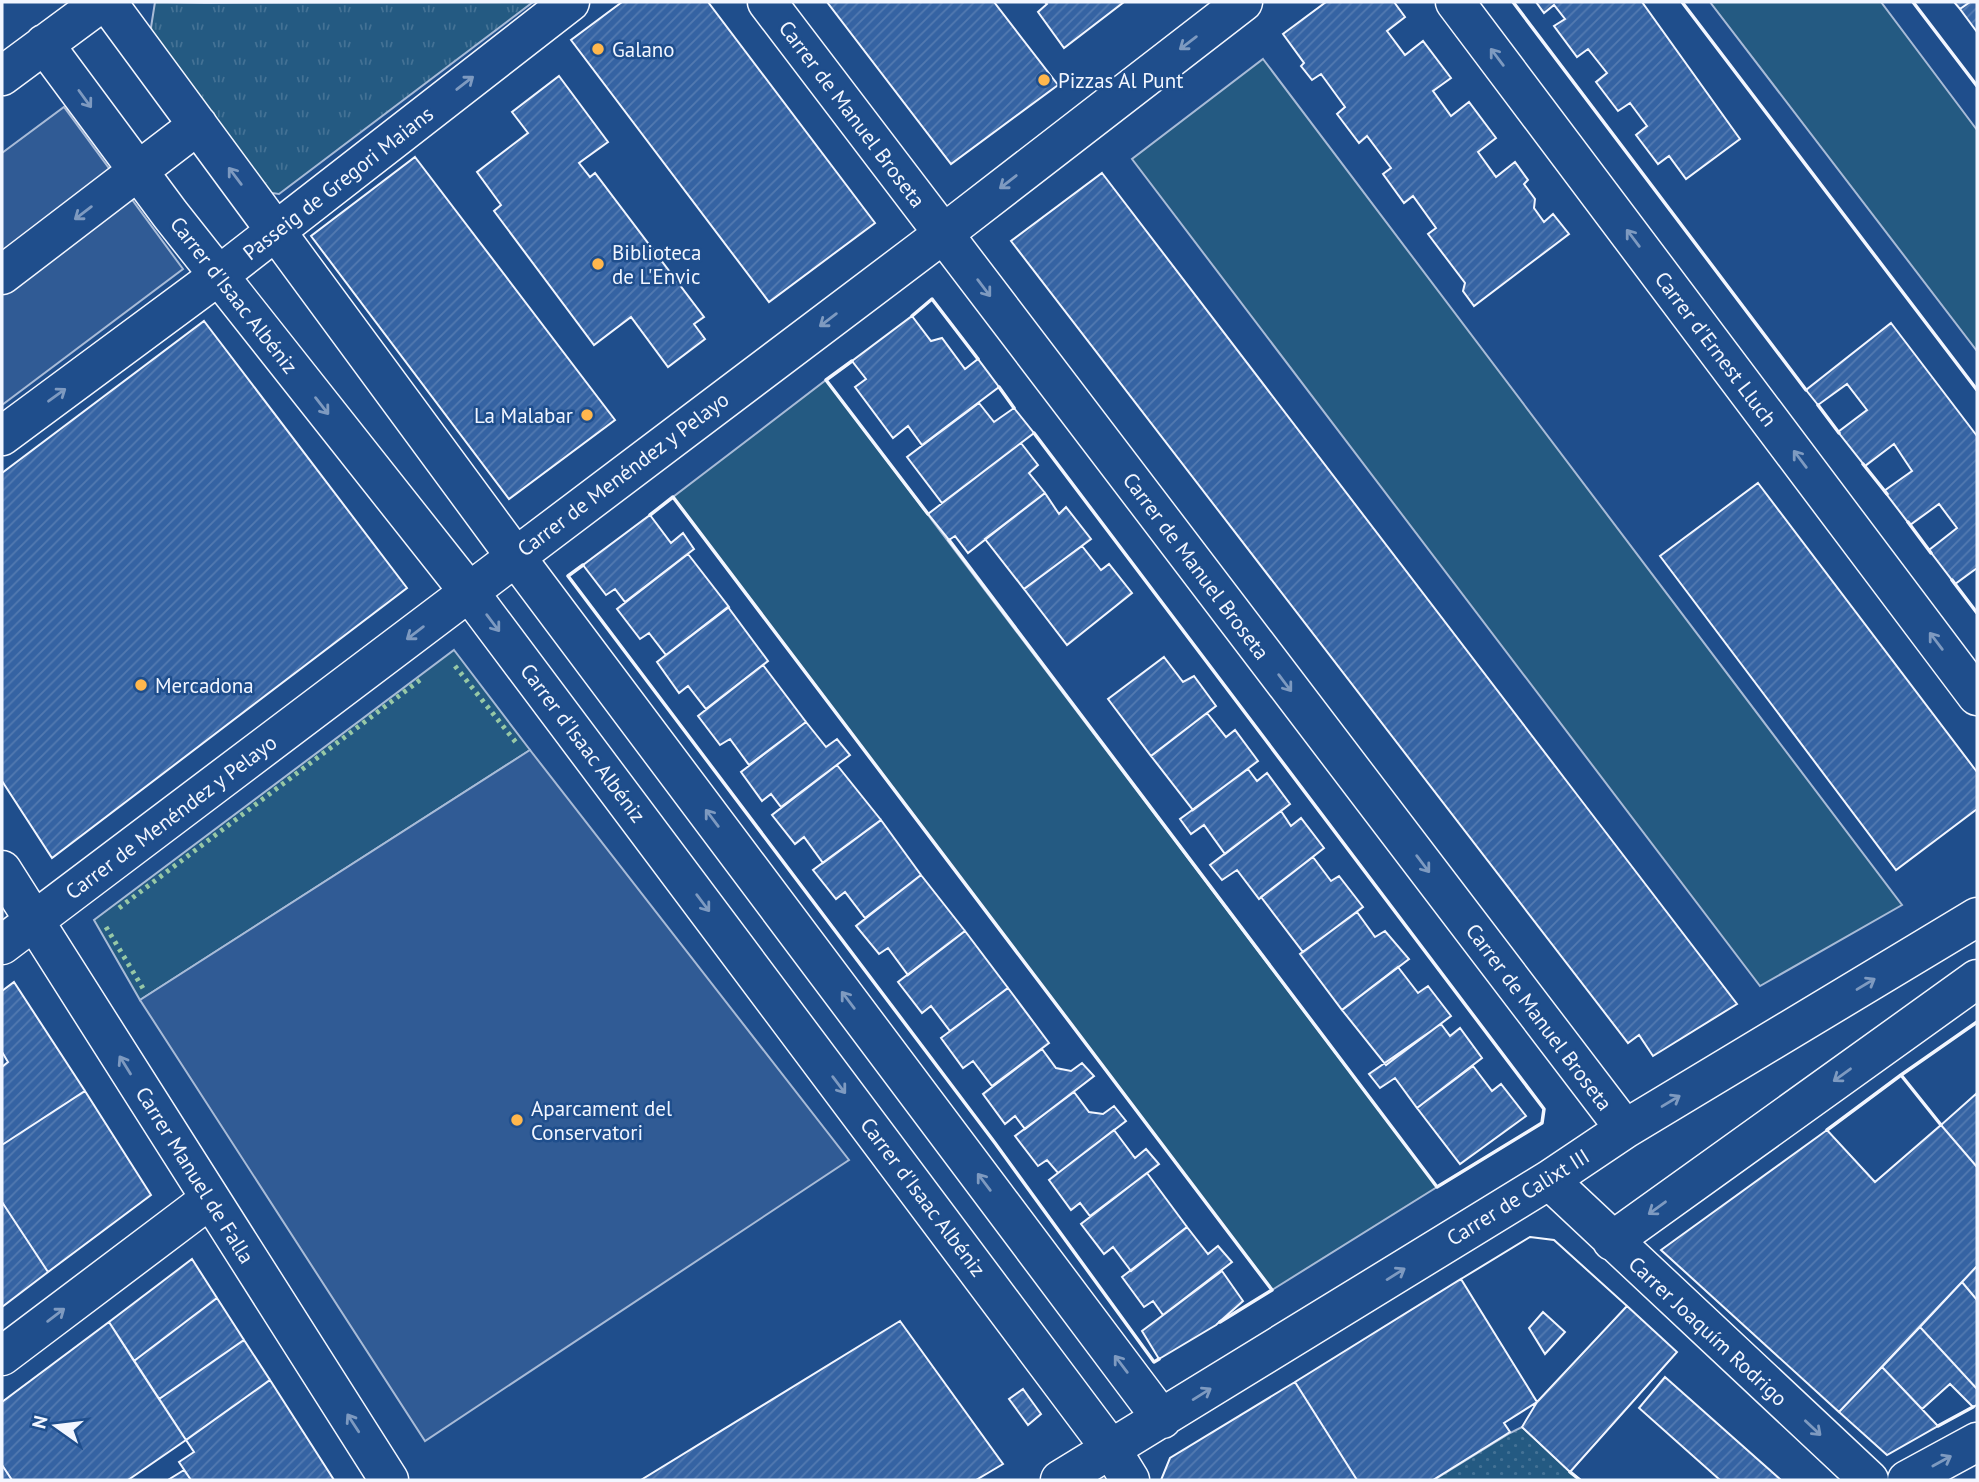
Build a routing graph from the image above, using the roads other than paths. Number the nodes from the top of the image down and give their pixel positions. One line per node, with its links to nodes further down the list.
1 (570, 2): 10 (street, Passeig de Gregori Maians, one-way to 1)
2 (767, 2): 11 (street, Carrer de Manuel Broseta)
3 (1243, 2): 11 (street, Carrer de Menéndez y Pelayo, one-way to 11)
4 (1455, 2): 17 (street, Carrer d'Ernest Lluch, one-way to 4)
5 (86, 7): 6 (street); 8 (street)
6 (44, 44): 7 (street); 9 (street, Carrer d'Isaac Albéniz, one-way to 9)
7 (2, 76)
8 (198, 125): 9 (street); 10 (street, one-way to 8)
9 (138, 171): 12 (street, one-way to 12); 13 (street, Carrer d'Isaac Albéniz)
10 (275, 231): 13 (street, Passeig de Gregori Maians); 15 (street)
11 (943, 234): 15 (street, Carrer de Menéndez y Pelayo, one-way to 15); 23 (street, Carrer de Manuel Broseta, one-way to 23)
12 (2, 275)
13 (218, 276): 14 (street, Passeig de Gregori Maians, one-way to 13); 16 (street, Carrer d'Isaac Albéniz, one-way to 16)
14 (2, 436)
15 (515, 555): 16 (street, Carrer de Menéndez y Pelayo); 28 (street, one-way to 15)
16 (469, 592): 20 (street, Carrer de Menéndez y Pelayo, one-way to 20); 30 (street, Carrer d'Isaac Albéniz, one-way to 30)
17 (1977, 696)
18 (2, 870): 20 (street, Carrer Manuel de Falla)
19 (1977, 917): 23 (street, Carrer de Calixt III, one-way to 19)
20 (34, 921): 21 (street, Carrer de Menéndez y Pelayo); 25 (street, Carrer Manuel de Falla, one-way to 20)
21 (2, 945)
22 (1977, 979): 26 (street, one-way to 26)
23 (1625, 1129): 24 (street, Carrer de Calixt III)
24 (1549, 1180): 26 (street, Carrer Joaquím Rodrigo); 28 (street, Carrer de Calixt III, one-way to 24)
25 (210, 1199): 27 (street, one-way to 25); 31 (street, Carrer Manuel de Falla, one-way to 25)
26 (1612, 1241): 33 (street, Carrer Joaquím Rodrigo, one-way to 33)
27 (2, 1356)
28 (1162, 1419): 30 (street, Carrer de Calixt III)
29 (1977, 1442): 34 (street, one-way to 29)
30 (1121, 1465): 32 (street, Carrer de Calixt III)
31 (389, 1480)
32 (1060, 1480)
33 (1869, 1480)
34 (1907, 1480)

